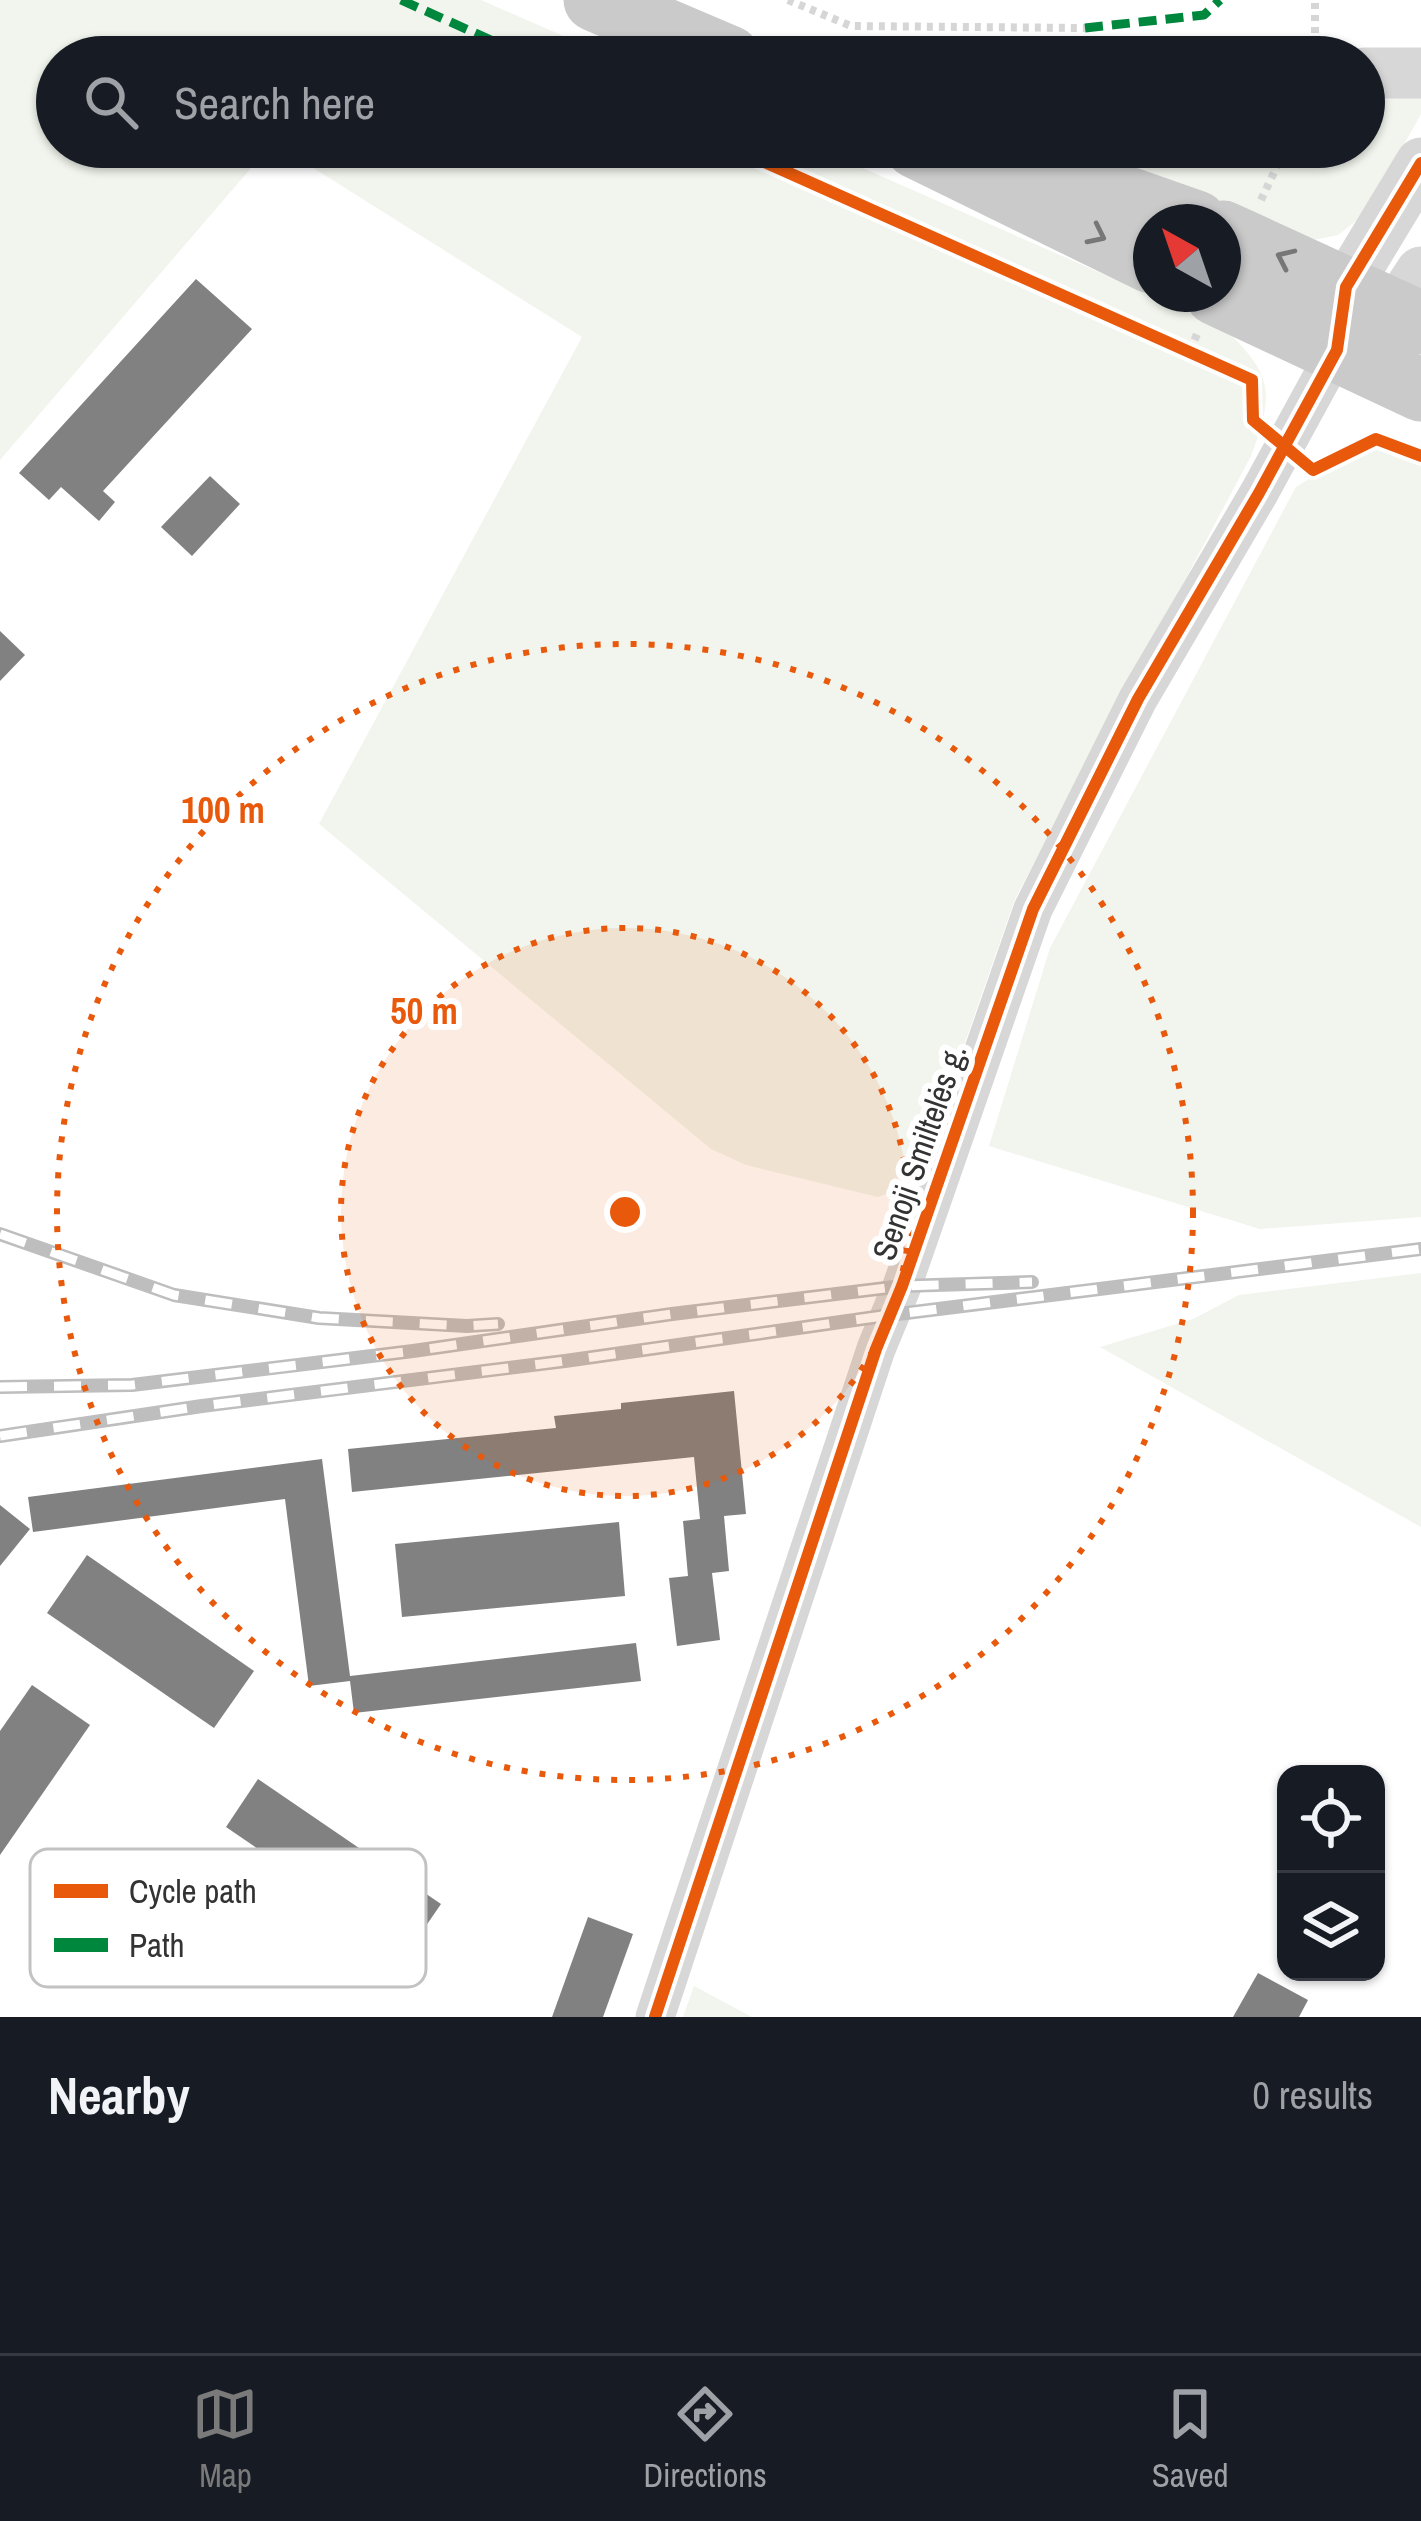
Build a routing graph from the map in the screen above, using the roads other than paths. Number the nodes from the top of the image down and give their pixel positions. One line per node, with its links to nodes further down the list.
1 (595, 0): 2 (main road)
2 (680, 36)
3 (1385, 73): 4 (street)
4 (1421, 73)
5 (1421, 163): 11 (street)
6 (959, 168): 10 (main road, one-way to 10)
7 (1092, 168): 8 (main road)
8 (1161, 204)
9 (1241, 239): 11 (main road, one-way to 9)
10 (1133, 253)
11 (1396, 298): 13 (street)
12 (1241, 306): 13 (main road)
13 (1336, 350): 14 (main road); 15 (street, Senoji Smiltelės g.)
14 (1421, 391)
15 (655, 2017)

